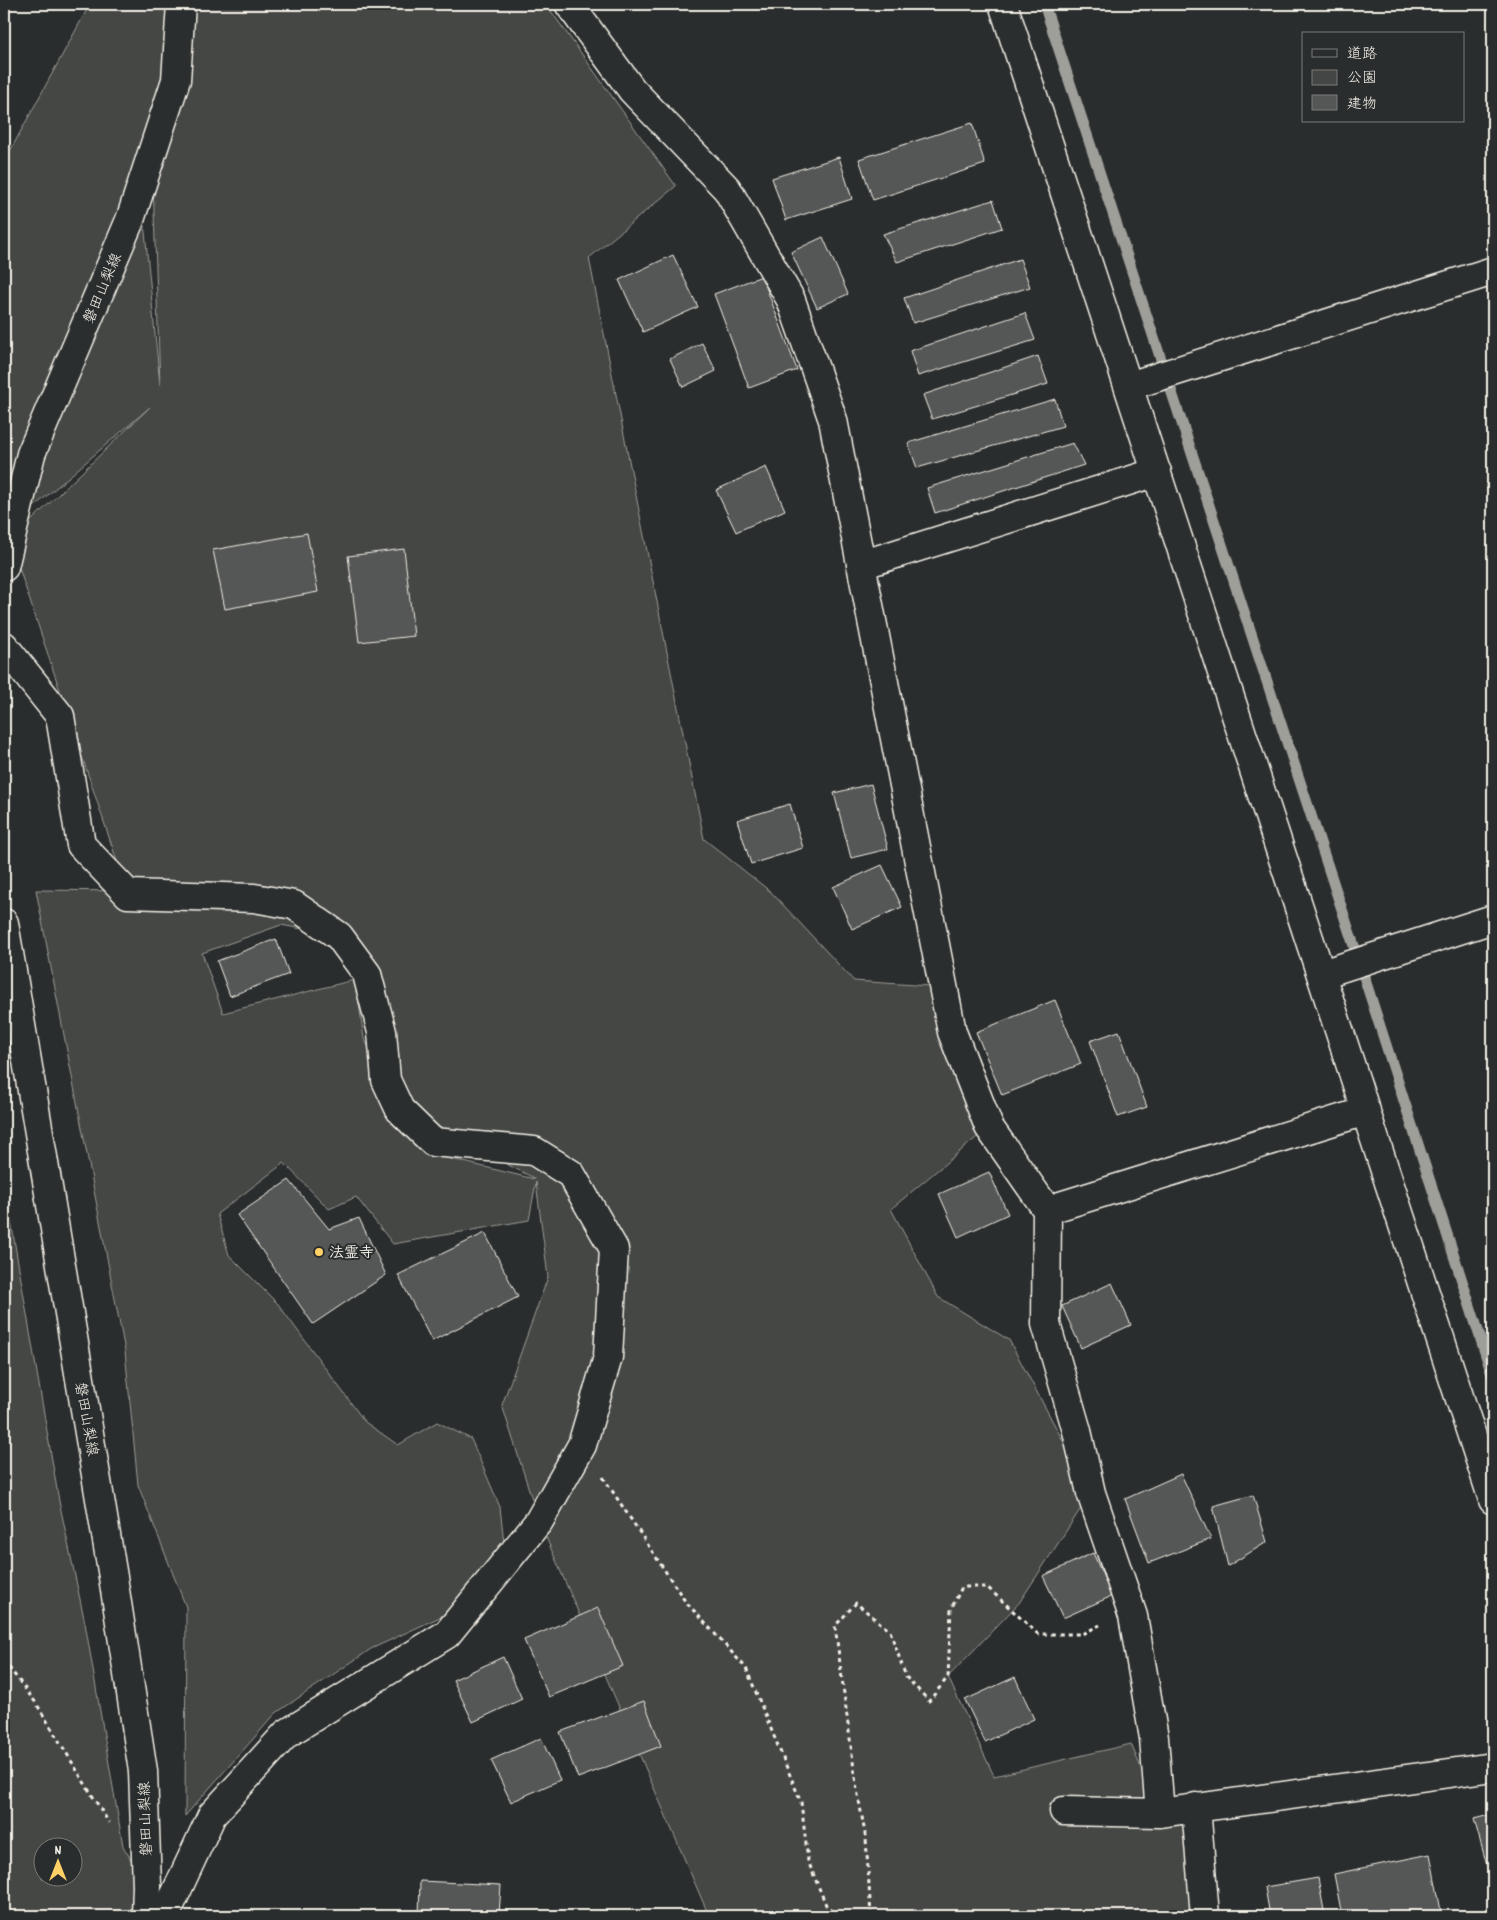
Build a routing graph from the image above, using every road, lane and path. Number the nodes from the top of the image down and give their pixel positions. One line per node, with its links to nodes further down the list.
1 (181, 4): 8 (street, 磐田山梨線)
2 (569, 4): 7 (street)
3 (1004, 4): 5 (street)
4 (1493, 270): 5 (street)
5 (1129, 386): 6 (street)
6 (1157, 472): 7 (street); 12 (street)
7 (861, 565): 14 (street)
8 (4, 567)
9 (4, 646): 15 (street)
10 (1493, 919): 12 (street)
11 (4, 923): 24 (street, 磐田山梨線)
12 (1322, 974): 13 (street)
13 (1366, 1111): 14 (street); 16 (street)
14 (1047, 1210): 17 (street)
15 (582, 1445): 25 (street); 26 (path)
16 (1493, 1500)
17 (1133, 1616): 22 (street); 27 (path)
18 (4, 1661): 23 (path)
19 (1493, 1767): 20 (street)
20 (1196, 1808): 22 (street); 28 (street)
21 (1064, 1811): 22 (street)
22 (1160, 1813)
23 (113, 1830)
24 (146, 1916)
25 (165, 1916)
26 (835, 1916)
27 (870, 1916)
28 (1205, 1916)

